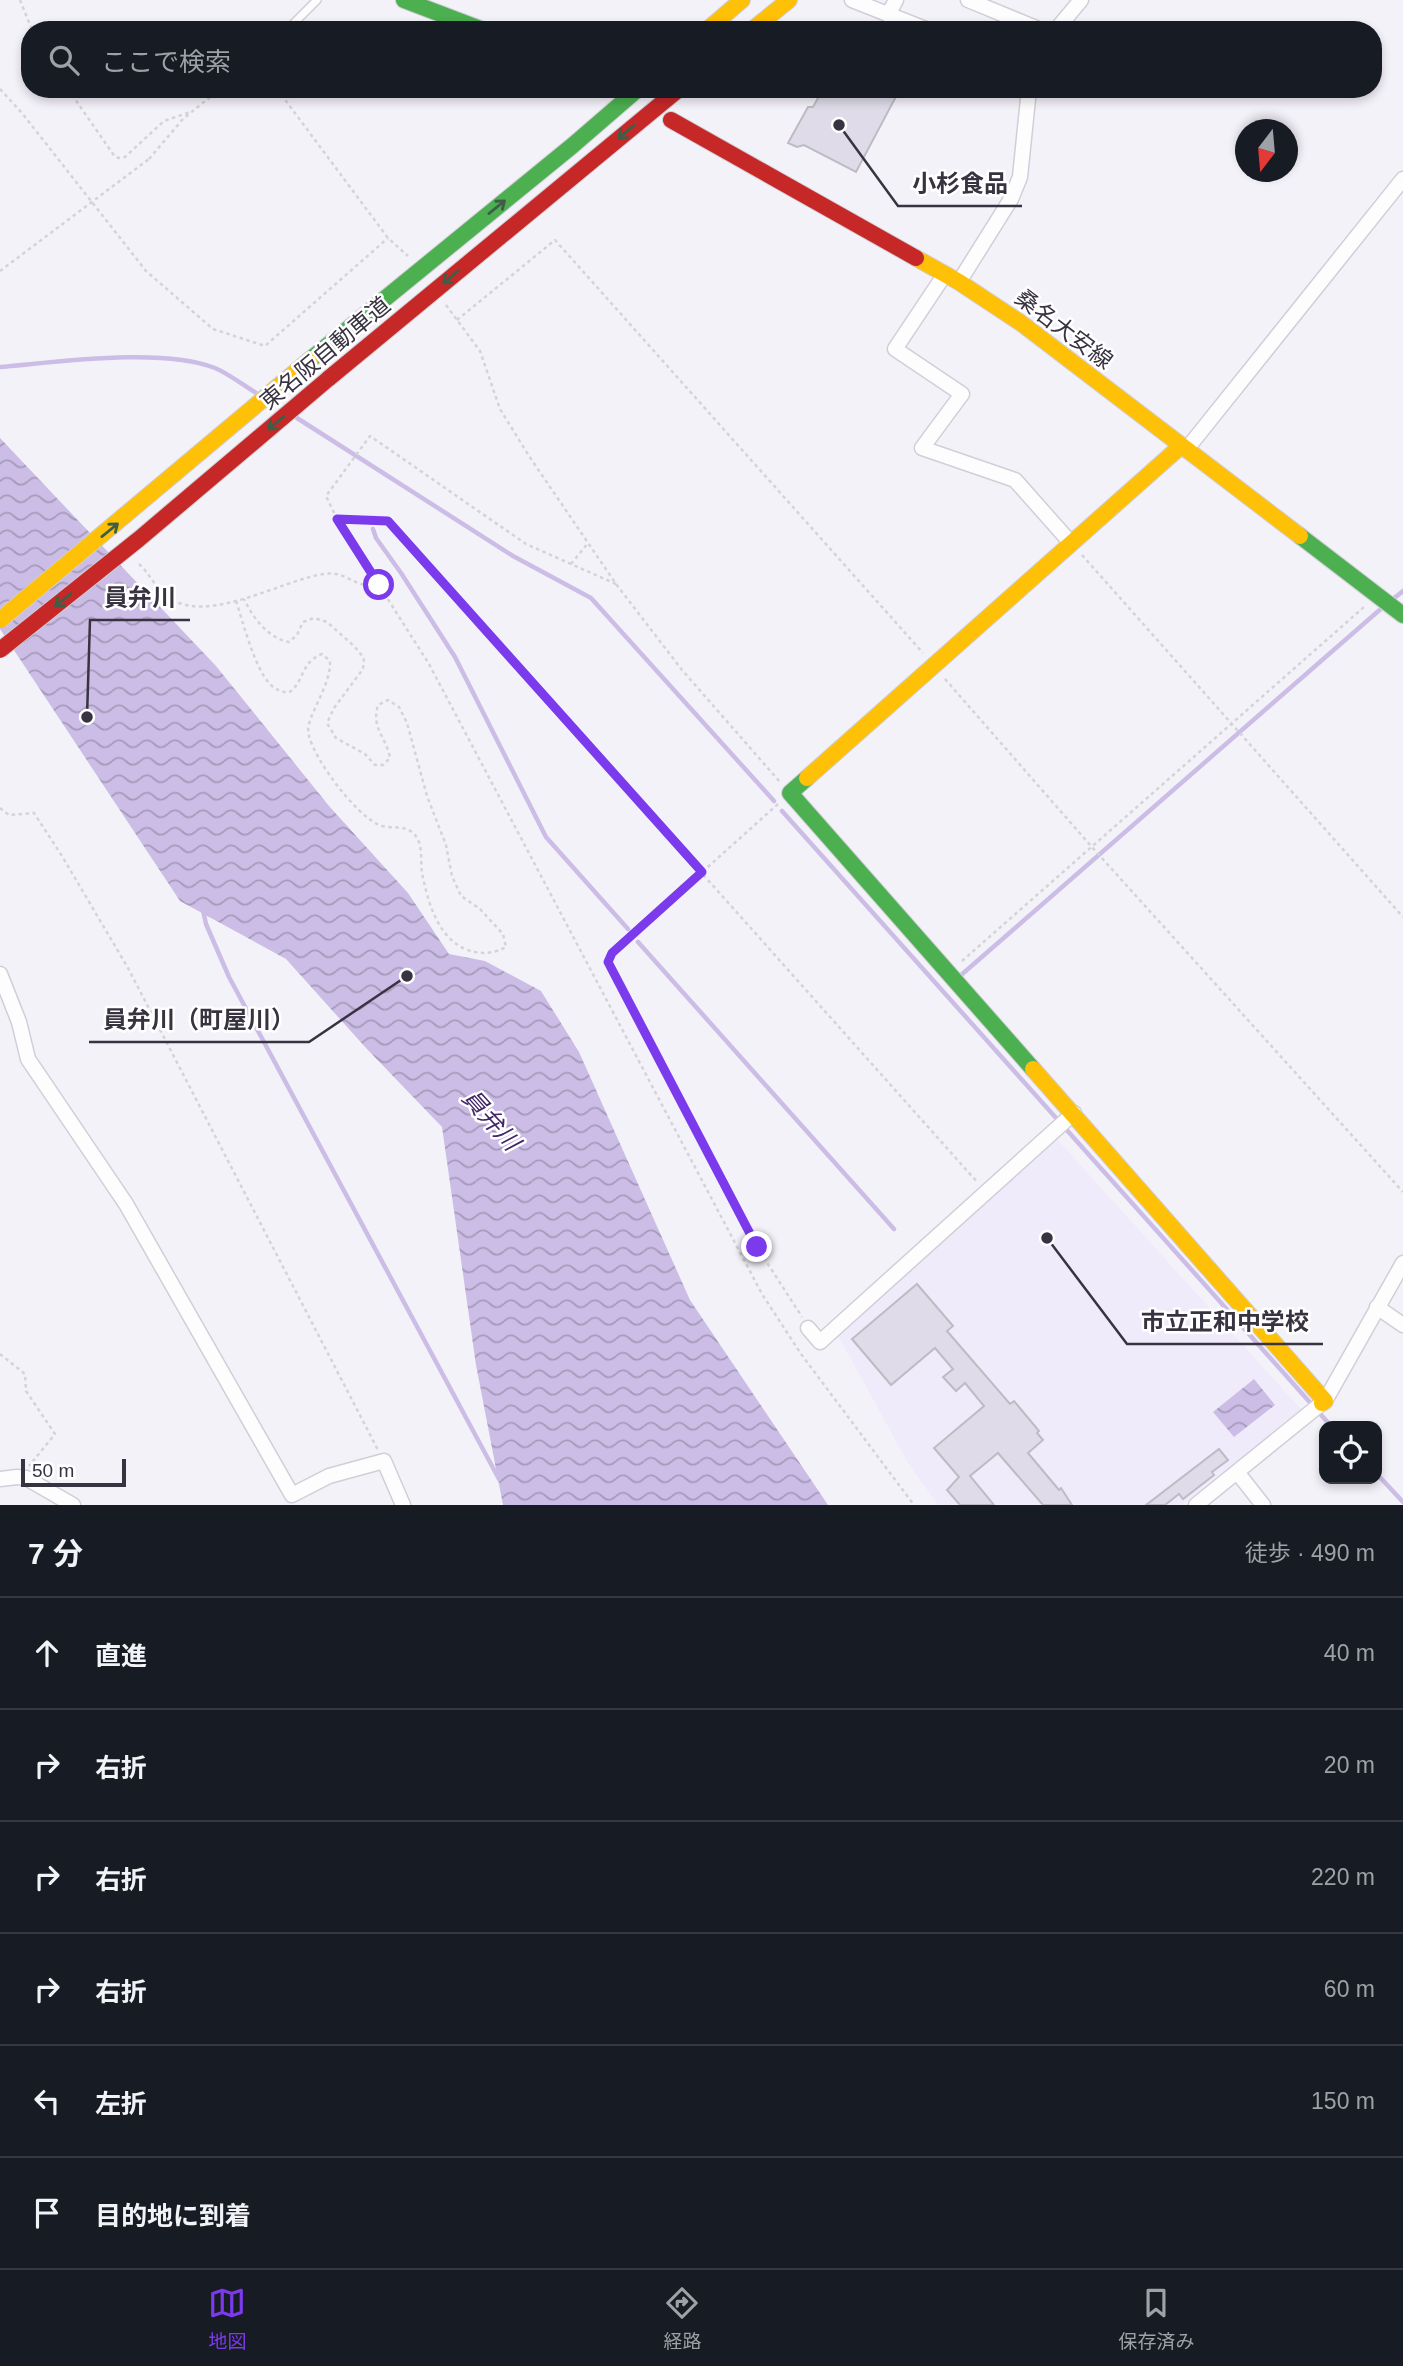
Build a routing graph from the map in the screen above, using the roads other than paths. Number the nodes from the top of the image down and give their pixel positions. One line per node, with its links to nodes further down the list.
1 (317, 0): 10 (lane)
2 (404, 0): 11 (main road)
3 (741, 0): 12 (main road)
4 (789, 0): 13 (main road)
5 (852, 0): 9 (street)
6 (896, 0): 9 (street)
7 (968, 0): 15 (street)
8 (1075, 1): 16 (street)
9 (888, 15): 14 (street)
10 (296, 21)
11 (459, 21)
12 (717, 21)
13 (763, 21)
14 (904, 21)
15 (1019, 21)
16 (1062, 21)
17 (628, 98): 26 (main road, 東名阪自動車道, one-way to 17, bridge)
18 (668, 98): 27 (main road, 東名阪自動車道, one-way to 27, bridge)
19 (1027, 98): 22 (street)
20 (671, 120): 22 (main road, 桑名大安線)
21 (1403, 179): 23 (street)
22 (952, 278): 23 (main road, 桑名大安線); 24 (street)
23 (1184, 448): 24 (main road); 25 (main road, 桑名大安線)
24 (1070, 542): 29 (main road)
25 (1399, 612)
26 (0, 620)
27 (0, 650)
28 (0, 974): 38 (street)
29 (1066, 1121): 33 (street); 34 (main road)
30 (1403, 1263): 31 (street)
31 (1377, 1307): 32 (street); 34 (street)
32 (1403, 1325)
33 (808, 1328)
34 (1319, 1406): 35 (street)
35 (1237, 1472): 39 (street); 40 (street)
36 (0, 1479): 37 (street)
37 (73, 1505)
38 (403, 1505)
39 (1196, 1505)
40 (1263, 1505)

